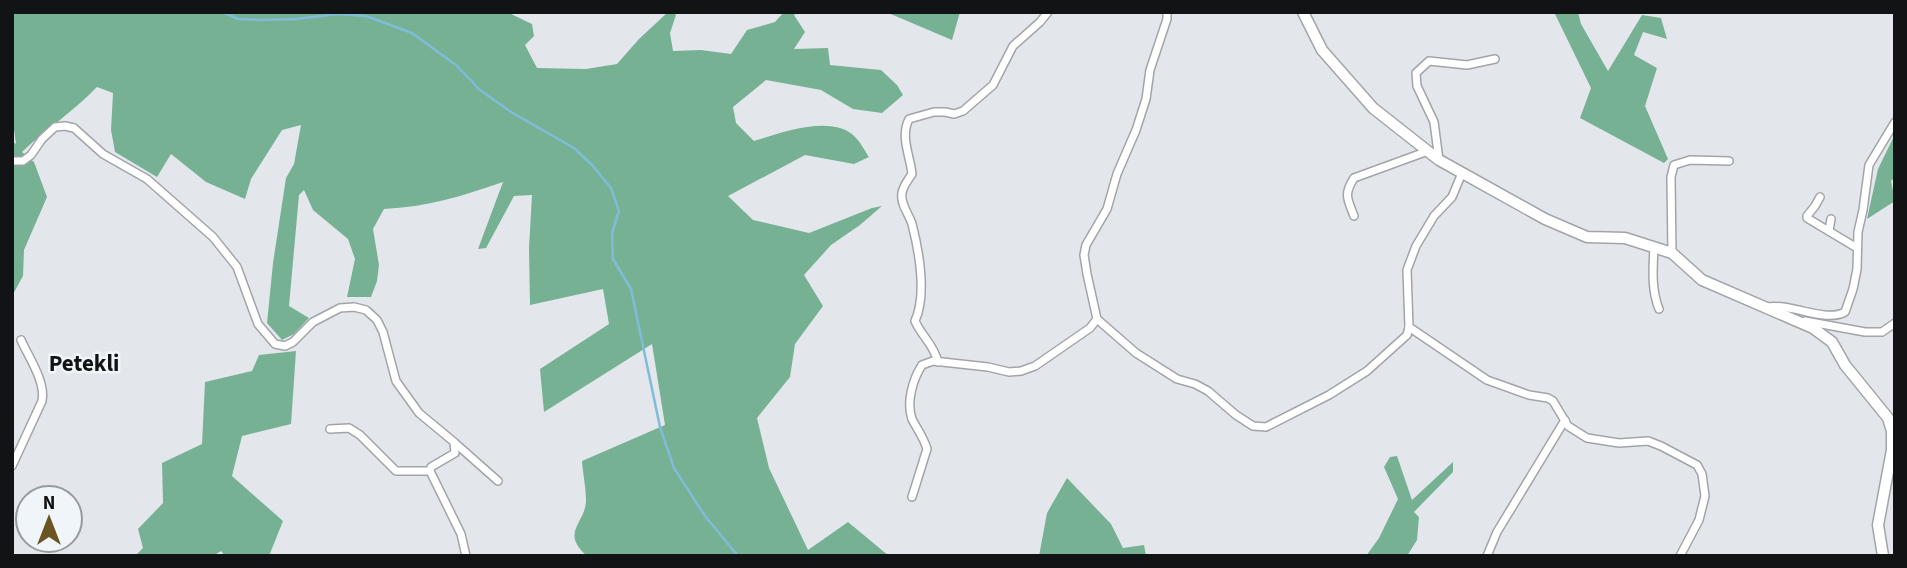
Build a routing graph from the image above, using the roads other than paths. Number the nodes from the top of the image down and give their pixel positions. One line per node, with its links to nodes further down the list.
1 (1048, 12): 25 (street)
2 (1167, 12): 20 (street)
3 (1303, 12): 6 (street)
4 (1495, 59): 7 (street)
5 (1895, 122): 16 (street)
6 (1428, 151): 7 (street); 12 (street)
7 (1439, 160): 10 (street)
8 (12, 161): 28 (street)
9 (1729, 161): 17 (street)
10 (1462, 173): 15 (street); 23 (street)
11 (1820, 197): 14 (street)
12 (1354, 216)
13 (1830, 219): 14 (street)
14 (1829, 231): 16 (street)
15 (1654, 247): 17 (street); 19 (street)
16 (1857, 248): 18 (street)
17 (1672, 253): 18 (street)
18 (1763, 308): 21 (street)
19 (1659, 309)
20 (1097, 318): 23 (street); 25 (street)
21 (1787, 318): 22 (street); 36 (street)
22 (1895, 323)
23 (1409, 327): 26 (street)
24 (21, 341): 29 (street)
25 (938, 362): 32 (street)
26 (1564, 420): 34 (street); 35 (street)
27 (330, 429): 30 (street)
28 (454, 442): 30 (street); 31 (street)
29 (12, 466)
30 (430, 471): 33 (street)
31 (498, 481)
32 (912, 498)
33 (466, 556)
34 (1487, 556)
35 (1680, 556)
36 (1883, 556)

